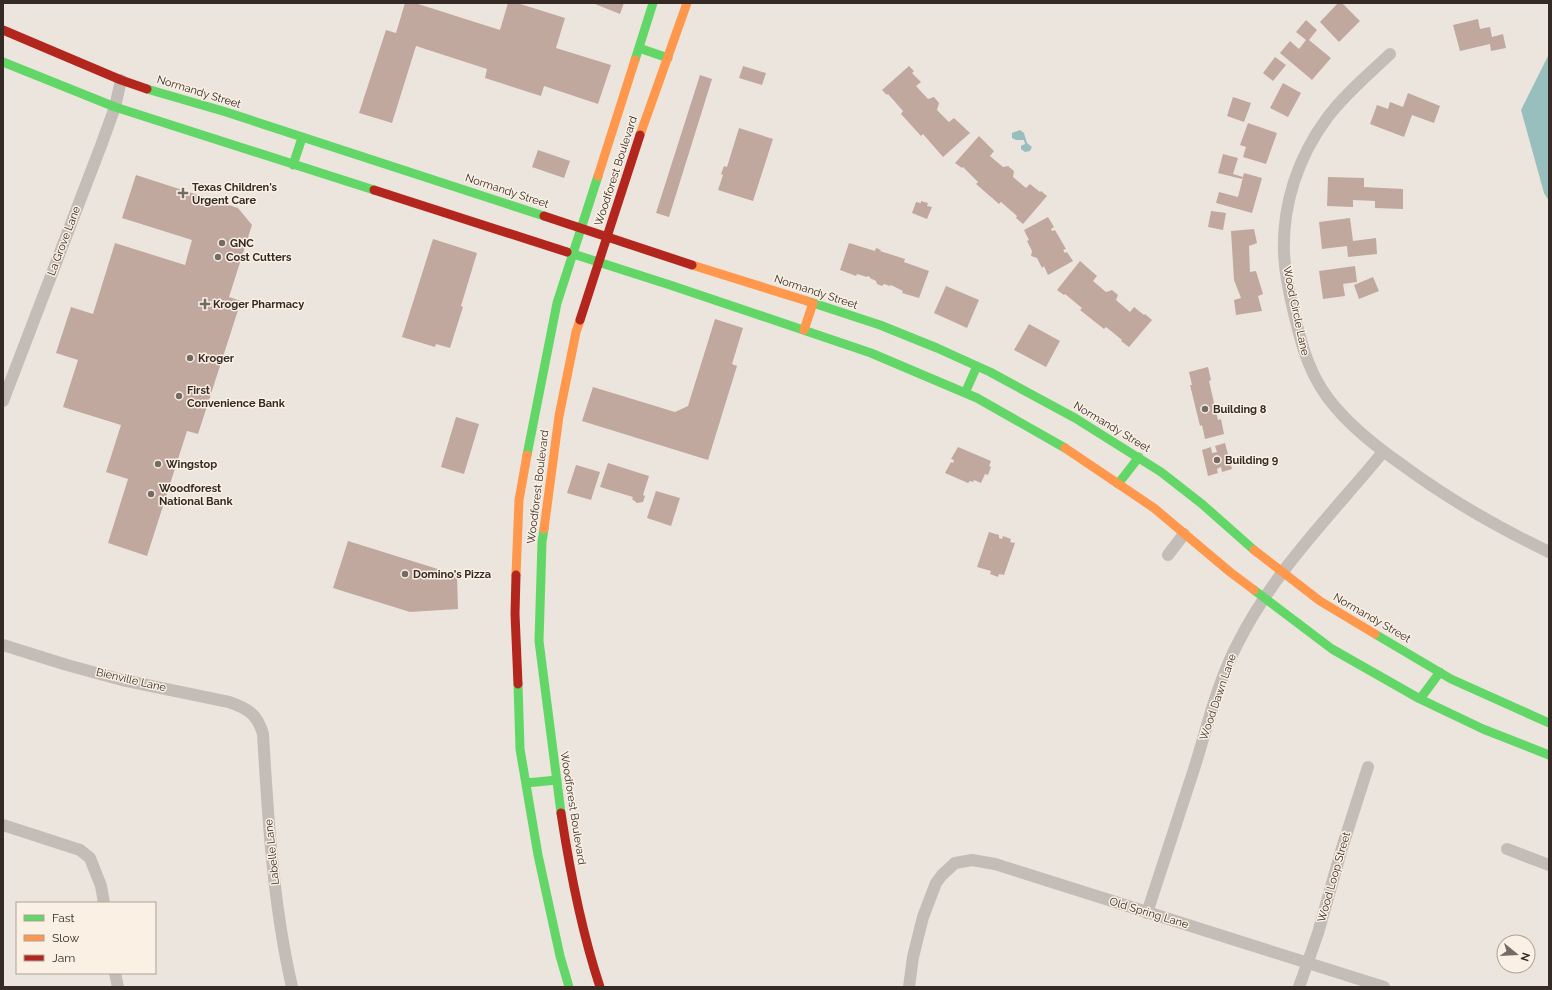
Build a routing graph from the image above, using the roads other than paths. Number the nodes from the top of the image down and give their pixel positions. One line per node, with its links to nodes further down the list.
1 (653, 3): 4 (main road, Woodforest Boulevard)
2 (687, 3): 6 (main road, Woodforest Boulevard)
3 (3, 30): 8 (main road, Normandy Street)
4 (639, 48): 6 (main road); 12 (main road, Woodforest Boulevard)
5 (1390, 54): 21 (street, Wood Circle Lane)
6 (668, 58): 13 (main road, Woodforest Boulevard)
7 (3, 62): 9 (main road)
8 (121, 80): 9 (street, La Grove Lane); 10 (main road, Normandy Street)
9 (115, 107): 11 (main road); 20 (street, La Grove Lane)
10 (302, 138): 11 (main road); 12 (main road, Normandy Street)
11 (293, 164): 14 (main road)
12 (581, 228): 13 (main road, Normandy Street); 14 (main road, Woodforest Boulevard)
13 (607, 237): 15 (main road, Woodforest Boulevard); 16 (main road, Normandy Street)
14 (573, 254): 15 (main road); 26 (main road, Woodforest Boulevard)
15 (598, 262): 17 (main road); 25 (main road, Woodforest Boulevard)
16 (813, 303): 17 (main road); 18 (main road, Normandy Street)
17 (804, 330): 19 (main road)
18 (977, 366): 19 (main road); 22 (main road, Normandy Street)
19 (965, 393): 23 (main road)
20 (3, 401)
21 (1383, 452): 27 (street, Wood Circle Lane); 29 (street, Wood Dawn Lane)
22 (1139, 457): 23 (main road); 29 (main road, Normandy Street)
23 (1118, 484): 24 (main road)
24 (1184, 534): 28 (street); 30 (main road)
25 (536, 543): 26 (main road); 38 (main road, Woodforest Boulevard)
26 (516, 546): 39 (main road, Woodforest Boulevard)
27 (1549, 552)
28 (1168, 555)
29 (1282, 572): 30 (street, Wood Dawn Lane); 32 (main road, Normandy Street)
30 (1264, 598): 33 (main road); 44 (street, Wood Dawn Lane)
31 (3, 645): 34 (street, Bienville Lane)
32 (1440, 672): 33 (main road); 35 (main road, Normandy Street)
33 (1420, 699): 36 (main road)
34 (257, 718): 48 (street, Labelle Lane)
35 (1549, 723)
36 (1549, 755)
37 (1368, 767): 45 (street, Wood Loop Street)
38 (557, 780): 39 (main road); 50 (main road, Woodforest Boulevard)
39 (526, 783): 49 (main road, Woodforest Boulevard)
40 (3, 825): 43 (street)
41 (1507, 849): 42 (street)
42 (1549, 865)
43 (104, 902)
44 (1147, 913): 45 (street, Old Spring Lane); 51 (street, Old Spring Lane)
45 (1308, 963): 52 (street, Wood Loop Street); 53 (street, Old Spring Lane)
46 (115, 974): 47 (street)
47 (118, 987)
48 (292, 987)
49 (569, 987)
50 (600, 987)
51 (909, 987)
52 (1299, 987)
53 (1384, 987)

